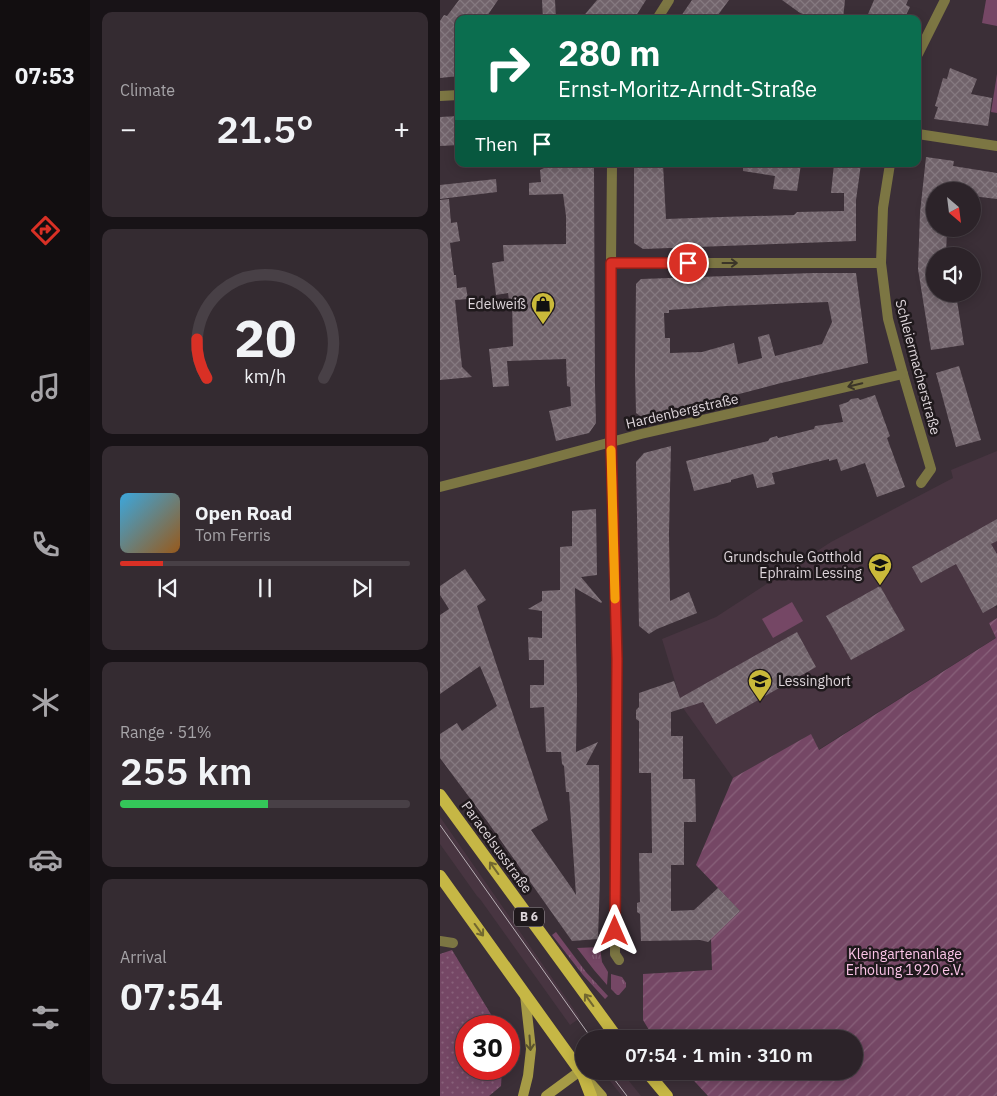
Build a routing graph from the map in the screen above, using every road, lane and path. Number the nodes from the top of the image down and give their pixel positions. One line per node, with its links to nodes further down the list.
1 (668, 0): 3 (street)
2 (945, 0): 4 (street)
3 (659, 15)
4 (921, 48)
5 (455, 95): 6 (street)
6 (440, 96)
7 (921, 134): 8 (street)
8 (997, 146)
9 (612, 167): 11 (street)
10 (890, 167): 12 (street, Schleiermacherstraße)
11 (611, 263): 12 (street, one-way to 12); 14 (street)
12 (881, 263): 13 (street, Schleiermacherstraße)
13 (903, 374): 14 (street, Hardenbergstraße, one-way to 14); 15 (street, Schleiermacherstraße)
14 (611, 442): 16 (street, Hardenbergstraße); 21 (street)
15 (922, 483)
16 (440, 487)
17 (440, 794): 23 (main road, Paracelsusstraße / B 6, one-way to 17)
18 (440, 876): 22 (main road, one-way to 22)
19 (440, 941): 20 (street)
20 (453, 943)
21 (619, 960)
22 (525, 994): 24 (main road); 29 (street, one-way to 29)
23 (611, 1030)
24 (575, 1062)
25 (575, 1077): 30 (street)
26 (585, 1080): 31 (main road)
27 (589, 1080): 32 (street)
28 (654, 1080): 33 (main road)
29 (523, 1096)
30 (546, 1096)
31 (591, 1096)
32 (602, 1096)
33 (667, 1096)

